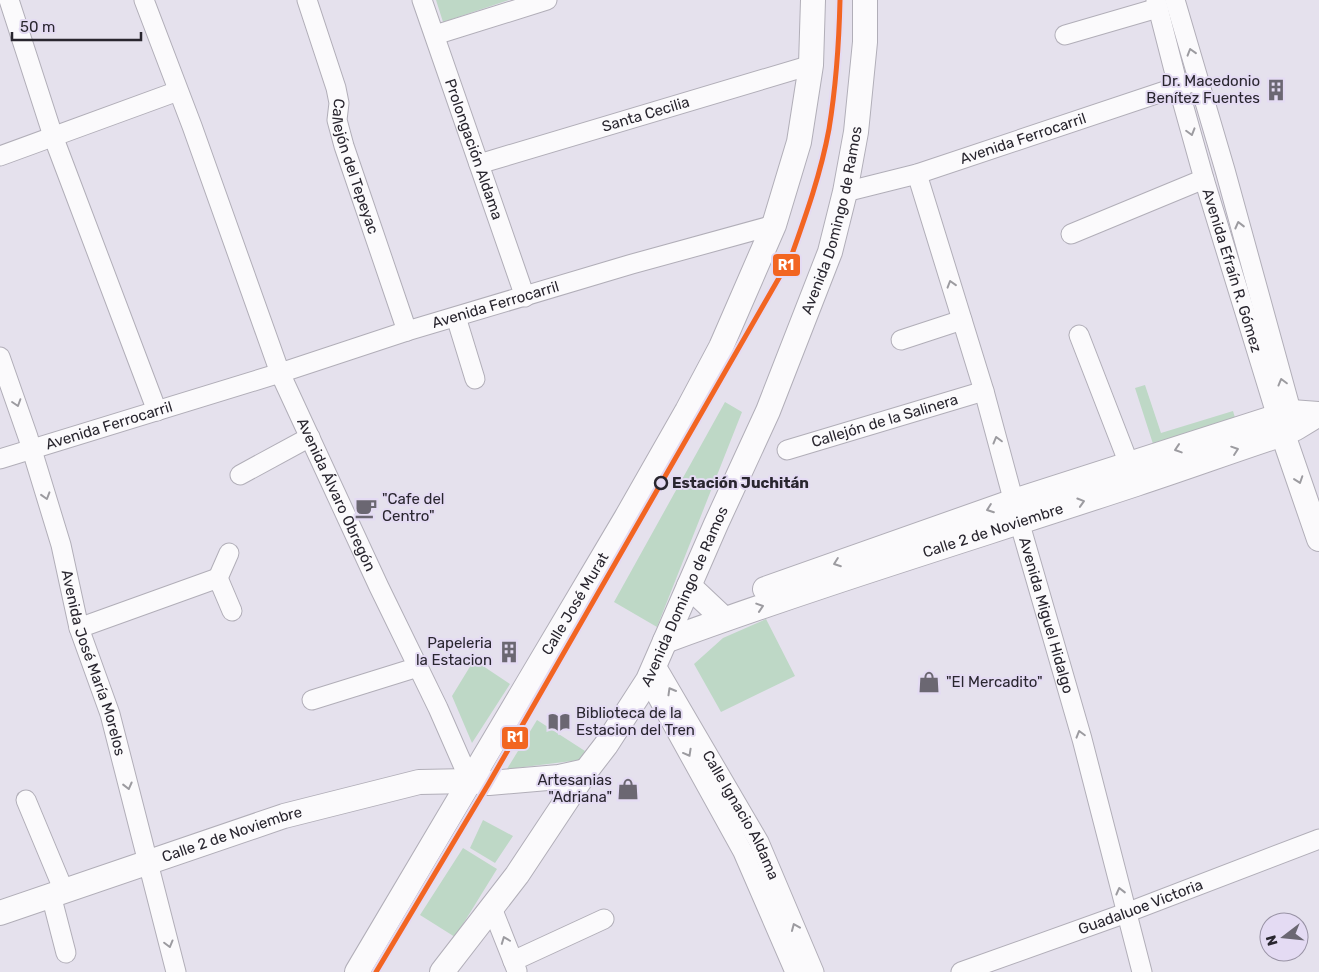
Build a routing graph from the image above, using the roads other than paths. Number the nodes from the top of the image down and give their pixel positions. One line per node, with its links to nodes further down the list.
1 (9, 0): 16 (street)
2 (144, 0): 15 (street, Avenida Álvaro Obregón)
3 (307, 0): 27 (street, Callejón del Tepeyac)
4 (422, 0): 10 (street, Prolongación Aldama)
5 (547, 0): 10 (street)
6 (813, 0): 12 (street)
7 (865, 0): 21 (street, Avenida Domingo de Ramos)
8 (1175, 0): 13 (street, Avenida Efraín R. Gómez, one-way to 8)
9 (1157, 4): 11 (street); 14 (street, Avenida Efraín R. Gómez)
10 (435, 35): 18 (street, Prolongación Aldama)
11 (1065, 35)
12 (811, 64): 18 (street, Santa Cecilia); 22 (street)
13 (1200, 80): 14 (street, Avenida Ferrocarril); 36 (street, Avenida Efraín R. Gómez, one-way to 13)
14 (1178, 86): 19 (street, Avenida Ferrocarril); 20 (street, Avenida Efraín R. Gómez, one-way to 20)
15 (178, 90): 16 (street); 31 (street, Avenida Álvaro Obregón)
16 (53, 136): 17 (street); 34 (street)
17 (0, 156)
18 (479, 164): 24 (street, Prolongación Aldama)
19 (917, 174): 21 (street, Avenida Ferrocarril); 26 (street, Avenida Miguel Hidalgo, one-way to 19)
20 (1204, 179): 23 (street); 36 (street, Avenida Efraín R. Gómez)
21 (846, 192): 47 (street, Avenida Domingo de Ramos)
22 (774, 225): 24 (street, Avenida Ferrocarril); 56 (street, Calle José Murat)
23 (1071, 234)
24 (524, 297): 25 (street, Avenida Ferrocarril)
25 (456, 317): 27 (street, Avenida Ferrocarril); 32 (street)
26 (962, 320): 29 (street); 33 (street, Avenida Miguel Hidalgo)
27 (407, 331): 31 (street, Avenida Ferrocarril)
28 (1079, 335): 41 (street)
29 (902, 340)
30 (0, 357): 38 (street, Avenida José María Morelos, one-way to 38)
31 (280, 373): 34 (street, Avenida Ferrocarril); 37 (street, Avenida Álvaro Obregón)
32 (475, 380)
33 (984, 390): 39 (street, Callejón de la Salinera); 43 (street, Avenida Miguel Hidalgo, one-way to 33)
34 (157, 410): 38 (street, Avenida Ferrocarril)
35 (1319, 414): 36 (street, Calle 2 de Noviembre)
36 (1287, 423): 41 (street, Calle 2 de Noviembre, one-way to 41); 43 (street, Calle 2 de Noviembre, one-way to 36); 44 (street, Avenida Efraín R. Gómez, one-way to 44)
37 (310, 437): 42 (street); 52 (street, Avenida Álvaro Obregón)
38 (31, 449): 40 (street, Avenida Ferrocarril); 50 (street, Avenida José María Morelos, one-way to 50)
39 (787, 450)
40 (0, 459)
41 (1129, 464): 43 (street, Calle 2 de Noviembre)
42 (240, 475)
43 (1016, 511): 49 (street, Calle 2 de Noviembre); 65 (street, Avenida Miguel Hidalgo, one-way to 43)
44 (1319, 539)
45 (228, 553): 46 (street)
46 (218, 578): 48 (street); 50 (street)
47 (689, 586): 49 (street); 51 (street, Avenida Domingo de Ramos)
48 (232, 611)
49 (718, 614): 51 (street, Calle 2 de Noviembre)
50 (79, 628): 61 (street, Avenida José María Morelos, one-way to 61)
51 (669, 632): 53 (street, Avenida Domingo de Ramos)
52 (418, 667): 54 (street); 56 (street, Avenida Álvaro Obregón)
53 (652, 672): 55 (street, Avenida Domingo de Ramos); 59 (street, Calle Ignacio Aldama, one-way to 53); 60 (street, Calle Ignacio Aldama, one-way to 60)
54 (312, 700)
55 (586, 771): 56 (street); 63 (street, Avenida Domingo de Ramos)
56 (470, 781): 61 (street, Calle 2 de Noviembre); 70 (street, Calle José Murat)
57 (26, 800): 62 (street)
58 (1319, 839): 65 (street, Guadaluoe Victoria)
59 (759, 842): 60 (street); 73 (street, Calle Ignacio Aldama, one-way to 59)
60 (743, 852): 72 (street, Calle Ignacio Aldama)
61 (147, 862): 62 (street, Calle 2 de Noviembre); 69 (street, Avenida José María Morelos, one-way to 69)
62 (57, 893): 64 (street, Calle 2 de Noviembre); 67 (street)
63 (492, 908): 68 (street, one-way to 63); 71 (street, Avenida Domingo de Ramos)
64 (0, 913)
65 (1126, 913): 74 (street, Guadaluoe Victoria); 75 (street, Avenida Miguel Hidalgo)
66 (604, 919): 68 (street)
67 (66, 953)
68 (516, 966)
69 (176, 972)
70 (357, 972)
71 (442, 972)
72 (795, 972)
73 (814, 972)
74 (961, 972)
75 (1142, 972)

